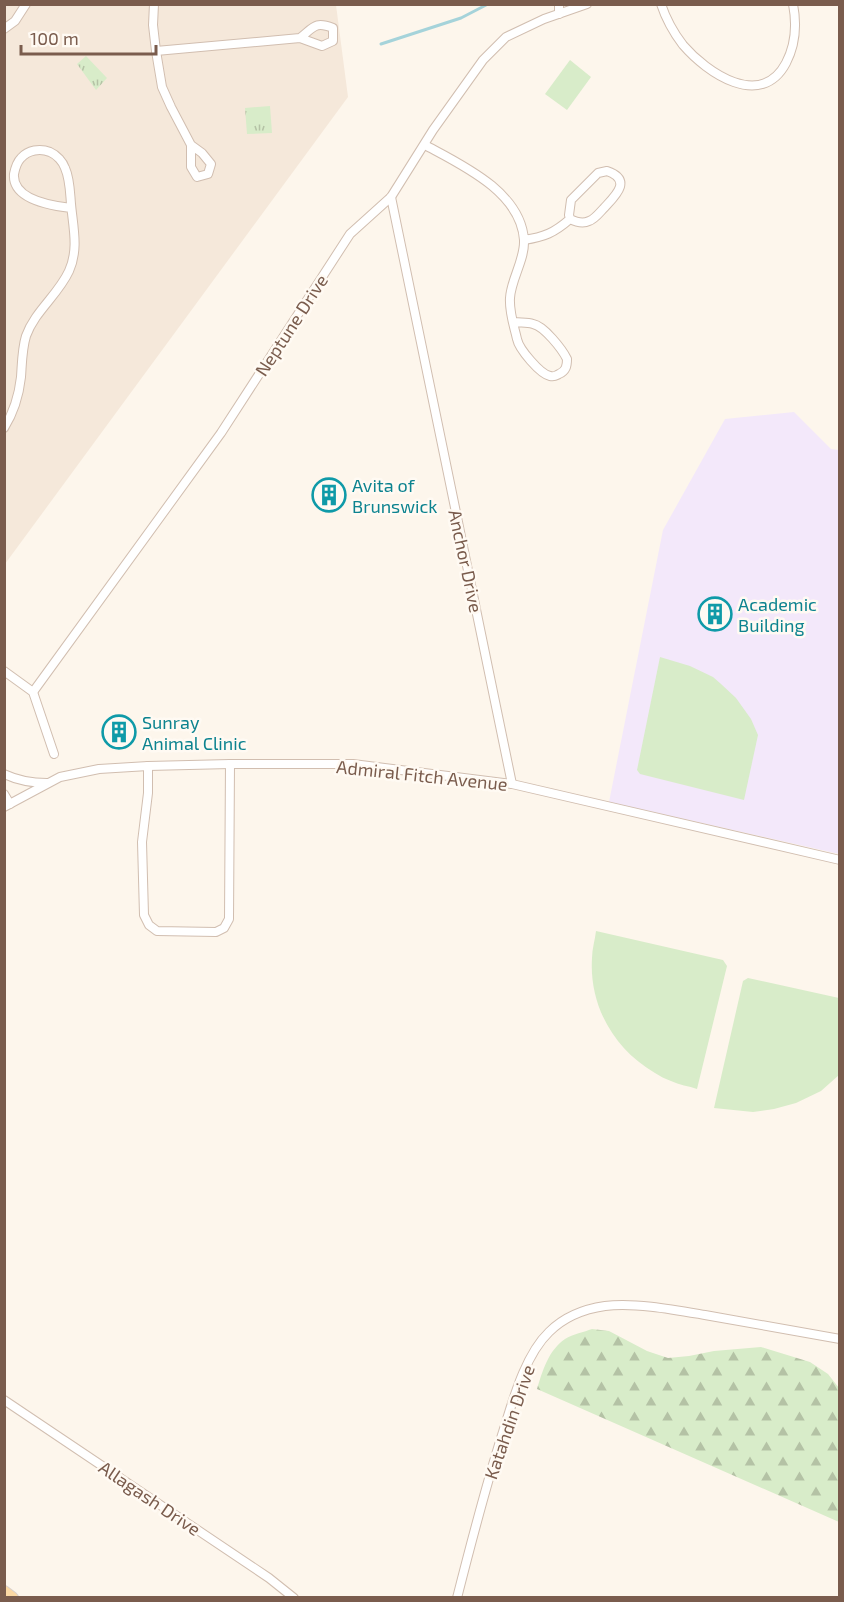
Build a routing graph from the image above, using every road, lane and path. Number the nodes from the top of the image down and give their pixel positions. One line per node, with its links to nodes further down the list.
1 (26, 4): 8 (street)
2 (154, 4): 10 (street)
3 (559, 4): 7 (street)
4 (586, 4): 7 (street, Neptune Drive)
5 (661, 4): 6 (street)
6 (793, 4)
7 (559, 14): 12 (street, Neptune Drive)
8 (4, 29)
9 (300, 38): 10 (street)
10 (156, 51): 11 (street)
11 (191, 145)
12 (425, 145): 13 (street, Neptune Drive); 16 (street)
13 (391, 197): 20 (street, Neptune Drive); 26 (street, Anchor Drive)
14 (71, 208): 14 (street); 18 (street)
15 (570, 219): 15 (street); 16 (street)
16 (524, 240): 17 (street)
17 (514, 322): 17 (street)
18 (4, 428)
19 (4, 671): 20 (street)
20 (33, 692): 21 (street)
21 (54, 754)
22 (230, 764): 23 (street, Admiral Fitch Avenue); 23 (street); 26 (street, Admiral Fitch Avenue)
23 (148, 766): 25 (street, Admiral Fitch Avenue)
24 (4, 774): 25 (street)
25 (48, 783): 28 (street, Admiral Fitch Avenue)
26 (512, 784): 29 (street, Admiral Fitch Avenue)
27 (4, 794): 28 (street)
28 (7, 805)
29 (840, 860)
30 (840, 1339): 35 (street, Katahdin Drive)
31 (4, 1400): 34 (street, Allagash Drive)
32 (4, 1592): 33 (main road)
33 (12, 1598)
34 (294, 1598)
35 (457, 1598)

